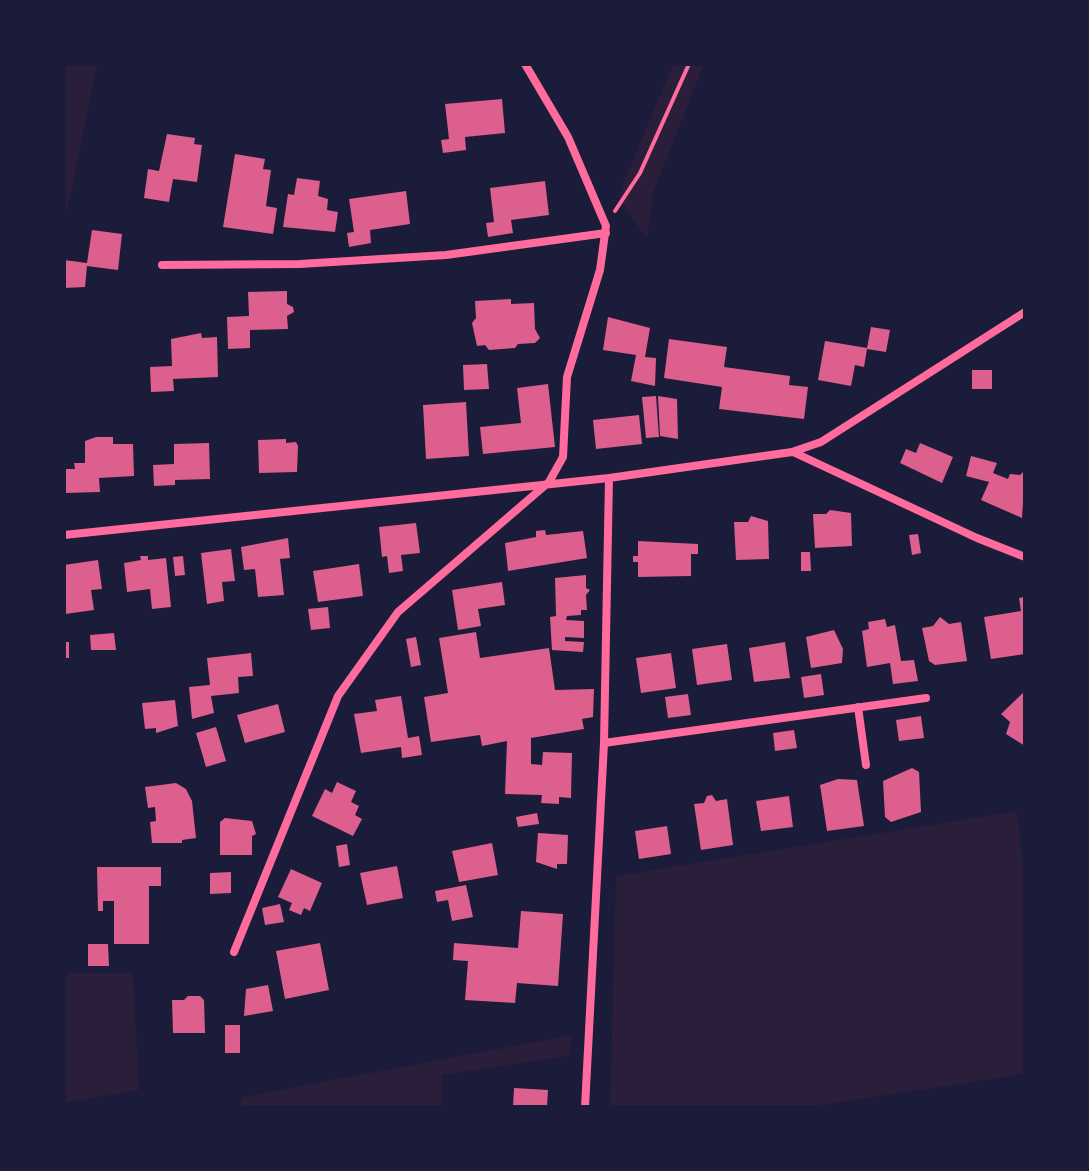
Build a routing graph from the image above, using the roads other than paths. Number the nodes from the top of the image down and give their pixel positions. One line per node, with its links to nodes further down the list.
1 (525, 64): 2 (street)
2 (606, 230): 3 (street); 7 (street)
3 (162, 265)
4 (1025, 312): 5 (street)
5 (792, 452): 6 (street); 9 (street)
6 (609, 478): 7 (street); 12 (street)
7 (549, 482): 8 (street); 14 (street)
8 (64, 535)
9 (1025, 557)
10 (926, 698): 11 (street)
11 (858, 707): 12 (street); 13 (street)
12 (604, 743): 15 (street)
13 (866, 765)
14 (234, 952)
15 (585, 1107)

